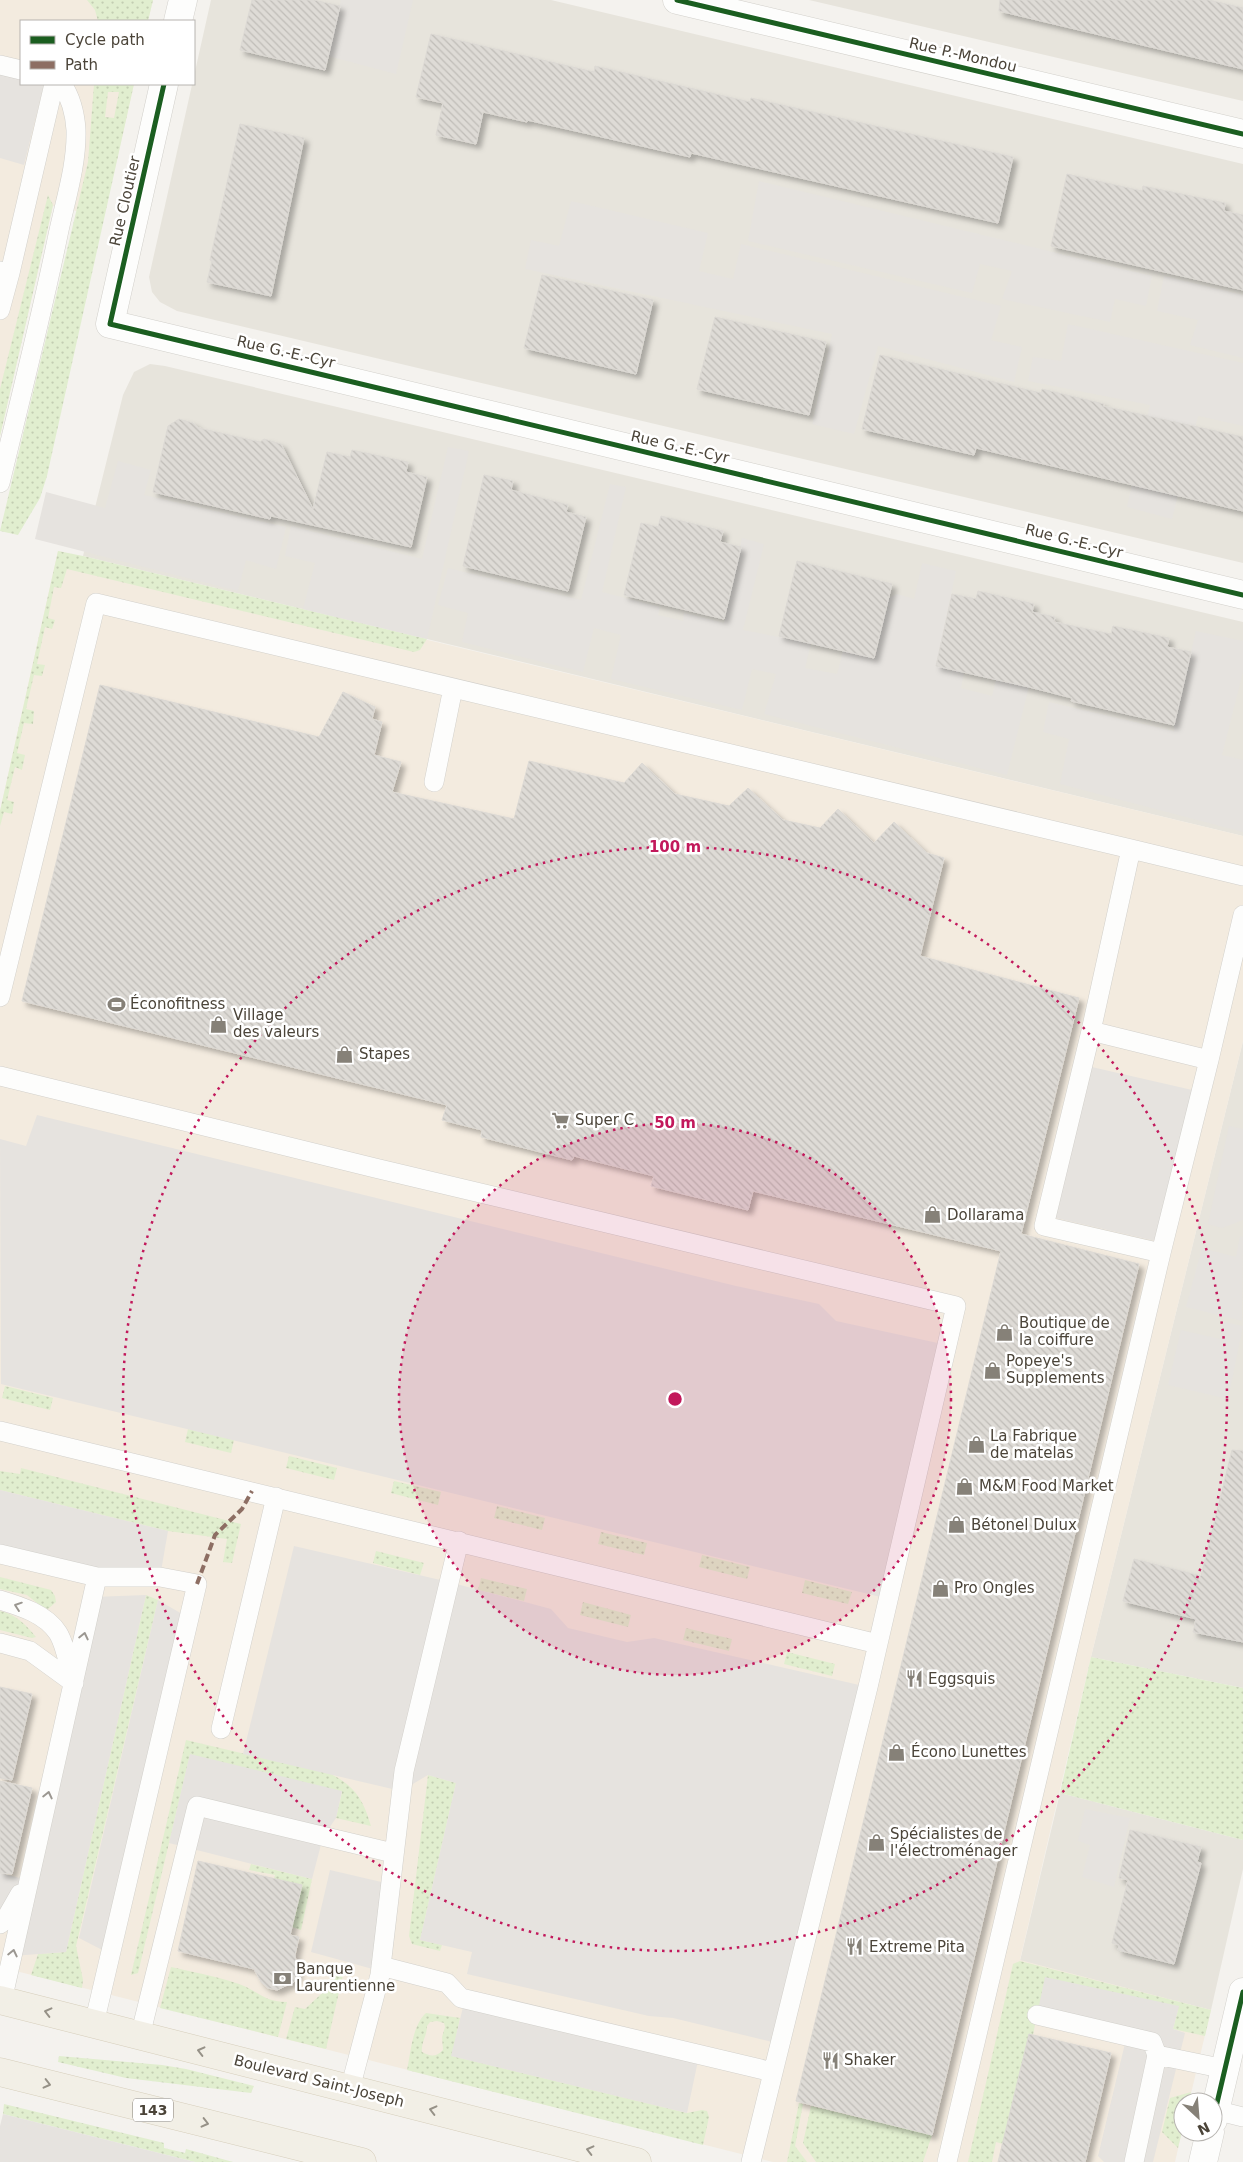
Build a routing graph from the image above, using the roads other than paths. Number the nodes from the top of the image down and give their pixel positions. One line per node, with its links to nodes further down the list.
1 (183, 0): 3 (street)
2 (677, 0): 9 (street, Rue P.-Mondou)
3 (178, 20)
4 (0, 65): 5 (lane)
5 (20, 70)
6 (54, 85): 10 (lane)
7 (63, 85): 13 (lane)
8 (164, 85): 12 (street, Rue Cloutier)
9 (1243, 134)
10 (5, 272): 11 (lane)
11 (0, 310)
12 (110, 324): 14 (street, Rue G.-E.-Cyr)
13 (0, 483)
14 (1243, 595)
15 (453, 688): 16 (lane); 17 (lane); 20 (lane)
16 (434, 782)
17 (1130, 850): 18 (lane); 21 (lane)
18 (1243, 876)
19 (1243, 915): 22 (lane)
20 (0, 997)
21 (1091, 1031): 22 (lane); 24 (lane)
22 (1209, 1060): 24 (lane)
23 (0, 1076): 32 (lane)
24 (1161, 1253): 57 (lane)
25 (0, 1431): 26 (lane)
26 (276, 1497): 27 (lane); 34 (lane)
27 (459, 1541): 32 (lane); 35 (lane)
28 (0, 1554): 29 (lane)
29 (97, 1578): 33 (lane, one-way to 29); 42 (lane)
30 (0, 1600): 33 (lane, one-way to 30)
31 (0, 1643): 33 (lane)
32 (878, 1644): 47 (lane)
33 (74, 1683): 36 (lane, one-way to 33)
34 (221, 1729)
35 (393, 1854): 38 (lane); 43 (lane)
36 (30, 1876): 37 (lane); 40 (lane, one-way to 36)
37 (0, 1924)
38 (381, 1966): 47 (lane); 48 (lane)
39 (1243, 1992): 45 (street)
40 (1, 2000): 42 (main road, Boulevard Saint-Joseph, one-way to 40)
41 (1037, 2015): 44 (lane)
42 (94, 2024): 43 (main road, Boulevard Saint-Joseph)
43 (140, 2036): 48 (main road, Boulevard Saint-Joseph, one-way to 43)
44 (1157, 2055): 45 (lane); 58 (lane)
45 (1225, 2069): 49 (street)
46 (0, 2072): 53 (main road, 143, one-way to 53)
47 (773, 2072): 56 (lane)
48 (350, 2088): 55 (main road, Boulevard Saint-Joseph, one-way to 48)
49 (1220, 2092)
50 (1243, 2116): 51 (lane)
51 (1223, 2119)
52 (1208, 2142): 59 (street)
53 (305, 2155): 54 (main road, 143)
54 (362, 2162)
55 (637, 2162)
56 (750, 2162)
57 (947, 2162)
58 (1134, 2162)
59 (1203, 2162)

